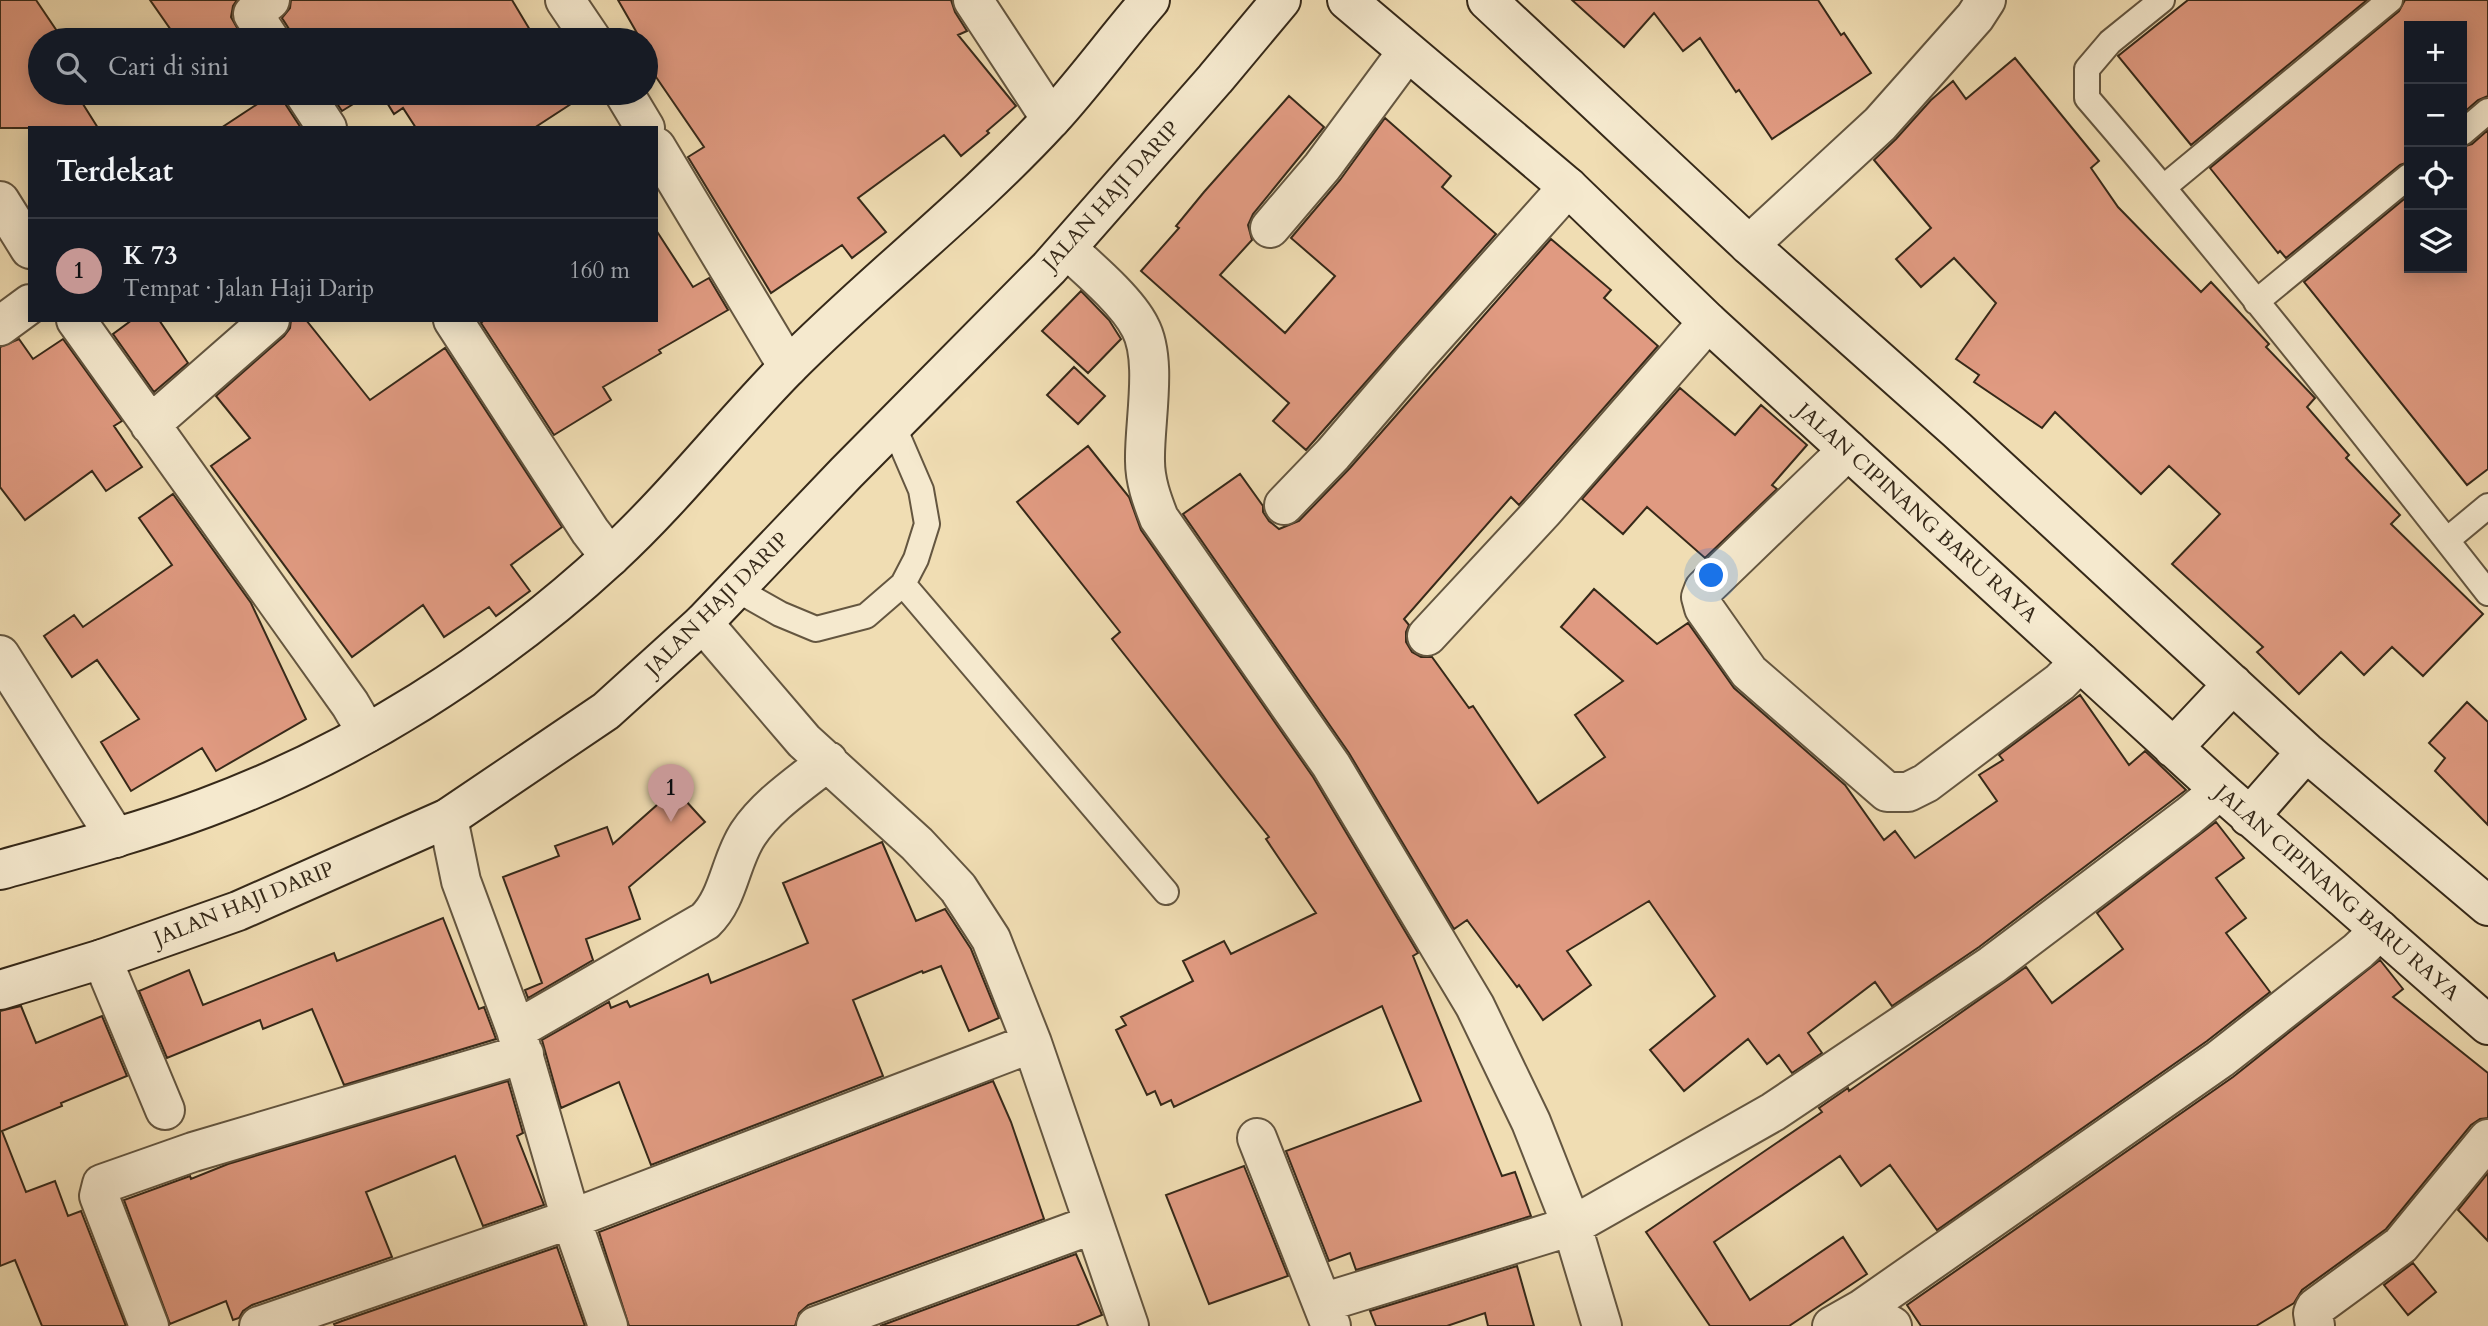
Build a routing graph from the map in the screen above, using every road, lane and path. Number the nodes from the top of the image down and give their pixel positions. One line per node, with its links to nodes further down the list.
1 (270, 0): 11 (street)
2 (565, 0): 12 (street)
3 (973, 0): 17 (street)
4 (1150, 0): 17 (street)
5 (1281, 0): 29 (street, JALAN HAJI DARIP)
6 (1347, 0): 13 (street, JALAN CIPINANG BARU RAYA)
7 (1487, 0): 27 (street)
8 (1986, 0): 27 (street)
9 (2162, 0): 24 (lane)
10 (2390, 0): 24 (lane)
11 (262, 28)
12 (585, 28)
13 (1407, 52): 23 (street, JALAN CIPINANG BARU RAYA); 26 (street)
14 (312, 105): 18 (street)
15 (631, 105): 19 (street)
16 (2488, 111): 20 (lane)
17 (1051, 119): 37 (street)
18 (326, 126)
19 (644, 126)
20 (2467, 129)
21 (658, 151): 37 (street)
22 (2404, 180): 30 (lane)
23 (1568, 187): 35 (street, JALAN CIPINANG BARU RAYA); 41 (street)
24 (2164, 187): 30 (lane)
25 (0, 201): 28 (street)
26 (1270, 228)
27 (1749, 245): 52 (street)
28 (28, 246)
29 (1067, 249): 39 (street, JALAN HAJI DARIP); 75 (street)
30 (2256, 302): 43 (lane)
31 (28, 305): 36 (street)
32 (77, 322): 38 (street)
33 (268, 322): 38 (street)
34 (454, 322): 44 (street)
35 (1708, 322): 40 (street, JALAN CIPINANG BARU RAYA); 49 (street)
36 (0, 326)
37 (788, 367): 44 (street)
38 (150, 425): 53 (street)
39 (893, 425): 45 (lane); 46 (street, JALAN HAJI DARIP)
40 (1848, 450): 51 (street, JALAN CIPINANG BARU RAYA); 51 (street)
41 (1284, 505)
42 (2488, 506): 43 (lane)
43 (2447, 540): 47 (lane)
44 (610, 557): 53 (street)
45 (902, 584): 46 (lane); 62 (lane)
46 (736, 589): 48 (street, JALAN HAJI DARIP)
47 (2488, 593)
48 (703, 623): 56 (street); 59 (street, JALAN HAJI DARIP)
49 (1427, 636)
50 (0, 655): 60 (street)
51 (2080, 663): 54 (street, JALAN CIPINANG BARU RAYA)
52 (2232, 684): 54 (street); 55 (street)
53 (367, 733): 60 (street)
54 (2173, 748): 57 (street, JALAN CIPINANG BARU RAYA)
55 (2306, 752): 58 (street); 63 (street)
56 (828, 761): 68 (street); 69 (street)
57 (2220, 790): 58 (street, JALAN CIPINANG BARU RAYA); 75 (street)
58 (2249, 817): 64 (street, JALAN CIPINANG BARU RAYA)
59 (448, 818): 65 (street, JALAN HAJI DARIP); 68 (street)
60 (117, 838): 61 (street)
61 (0, 870)
62 (1166, 892)
63 (2488, 906)
64 (2380, 930): 67 (street, JALAN CIPINANG BARU RAYA); 77 (street)
65 (102, 959): 66 (street, JALAN HAJI DARIP); 70 (street)
66 (0, 990)
67 (2488, 1025)
68 (520, 1042): 73 (street); 78 (street)
69 (1032, 1043): 73 (street); 74 (street)
70 (165, 1111)
71 (1257, 1138): 76 (street)
72 (2488, 1139): 84 (street)
73 (570, 1219): 79 (street); 80 (street)
74 (1094, 1224): 81 (street); 82 (street)
75 (1572, 1226): 76 (street); 83 (street)
76 (1327, 1315)
77 (1862, 1320)
78 (149, 1326)
79 (259, 1326)
80 (608, 1326)
81 (816, 1326)
82 (1129, 1326)
83 (1602, 1326)
84 (2315, 1326)

